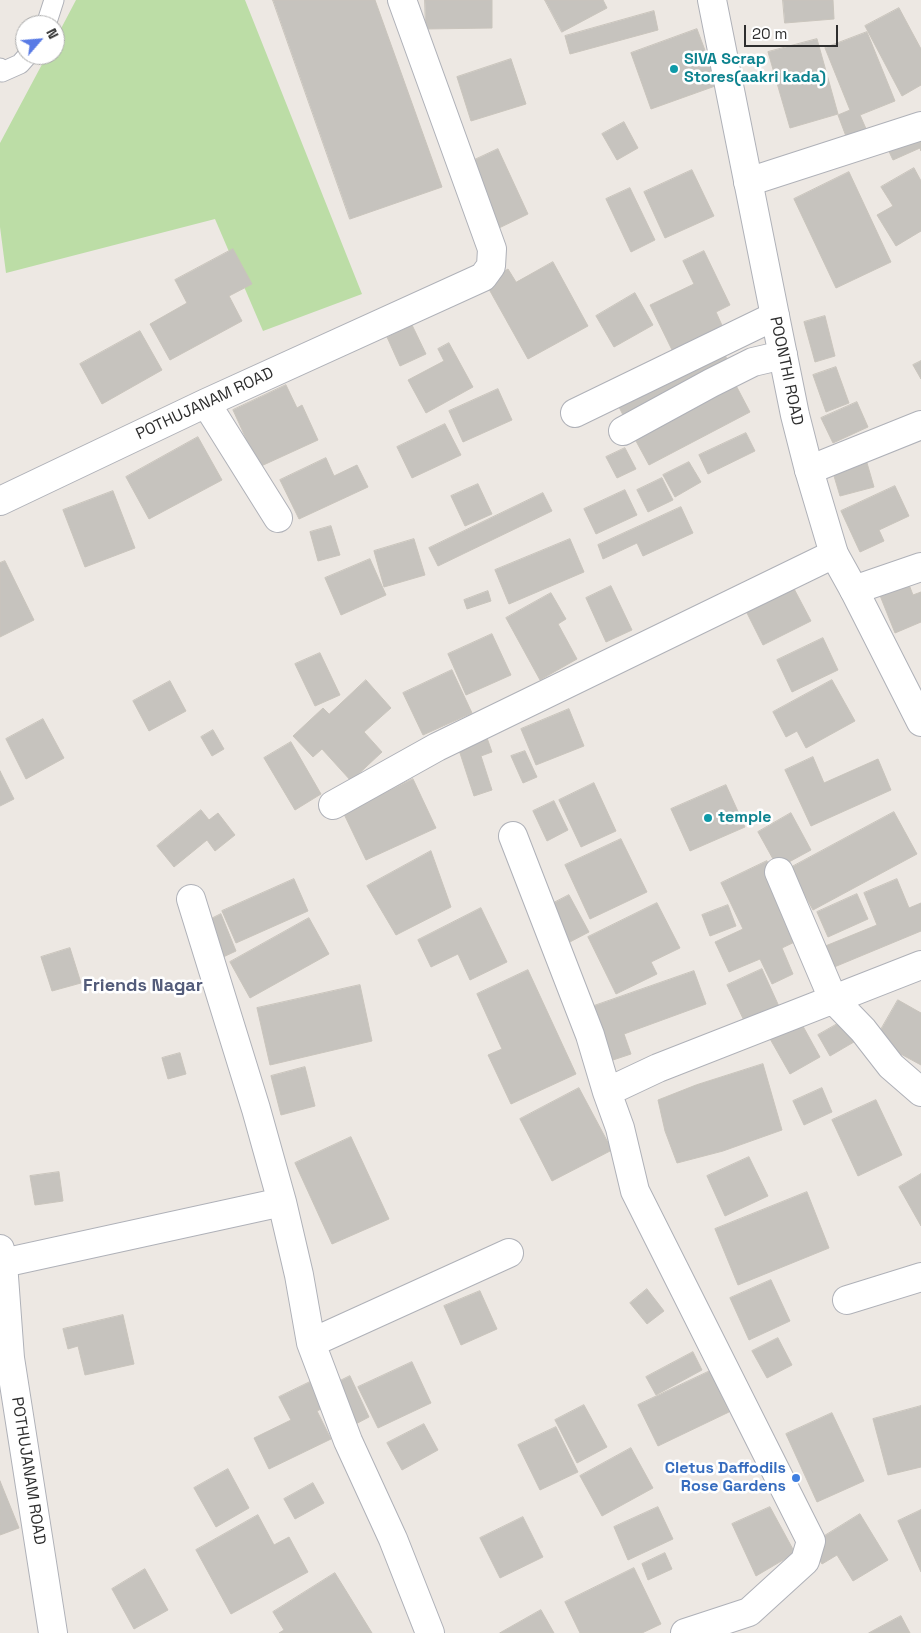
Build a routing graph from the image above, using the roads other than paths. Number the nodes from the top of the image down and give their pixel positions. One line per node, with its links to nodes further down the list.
1 (54, 0): 4 (lane)
2 (402, 0): 11 (street, POTHUJANAM ROAD)
3 (712, 0): 8 (street, POONTHI ROAD)
4 (49, 15)
5 (18, 65): 6 (lane)
6 (1, 75)
7 (921, 126): 8 (street)
8 (748, 182): 9 (street, POONTHI ROAD)
9 (775, 316): 10 (street, POONTHI ROAD); 12 (street)
10 (783, 356): 14 (street); 15 (street, POONTHI ROAD)
11 (206, 403): 16 (street, POTHUJANAM ROAD); 17 (street)
12 (575, 413)
13 (921, 425): 15 (street)
14 (623, 431)
15 (809, 470): 18 (street, POONTHI ROAD)
16 (0, 501)
17 (278, 518)
18 (834, 554): 20 (street, POONTHI ROAD); 22 (street)
19 (921, 567): 20 (street)
20 (854, 590): 21 (street, POONTHI ROAD)
21 (921, 722)
22 (333, 805)
23 (513, 836): 28 (street)
24 (779, 872): 27 (street)
25 (191, 899): 30 (street)
26 (921, 965): 27 (street)
27 (833, 999): 28 (street); 29 (street)
28 (607, 1092): 39 (street)
29 (921, 1092)
30 (282, 1202): 32 (street); 35 (street)
31 (509, 1253): 35 (street)
32 (1, 1256): 36 (street, POTHUJANAM ROAD)
33 (921, 1277): 34 (street)
34 (847, 1300)
35 (311, 1343): 38 (street)
36 (5, 1358): 37 (street, POTHUJANAM ROAD)
37 (53, 1633)
38 (430, 1633)
39 (685, 1633)

